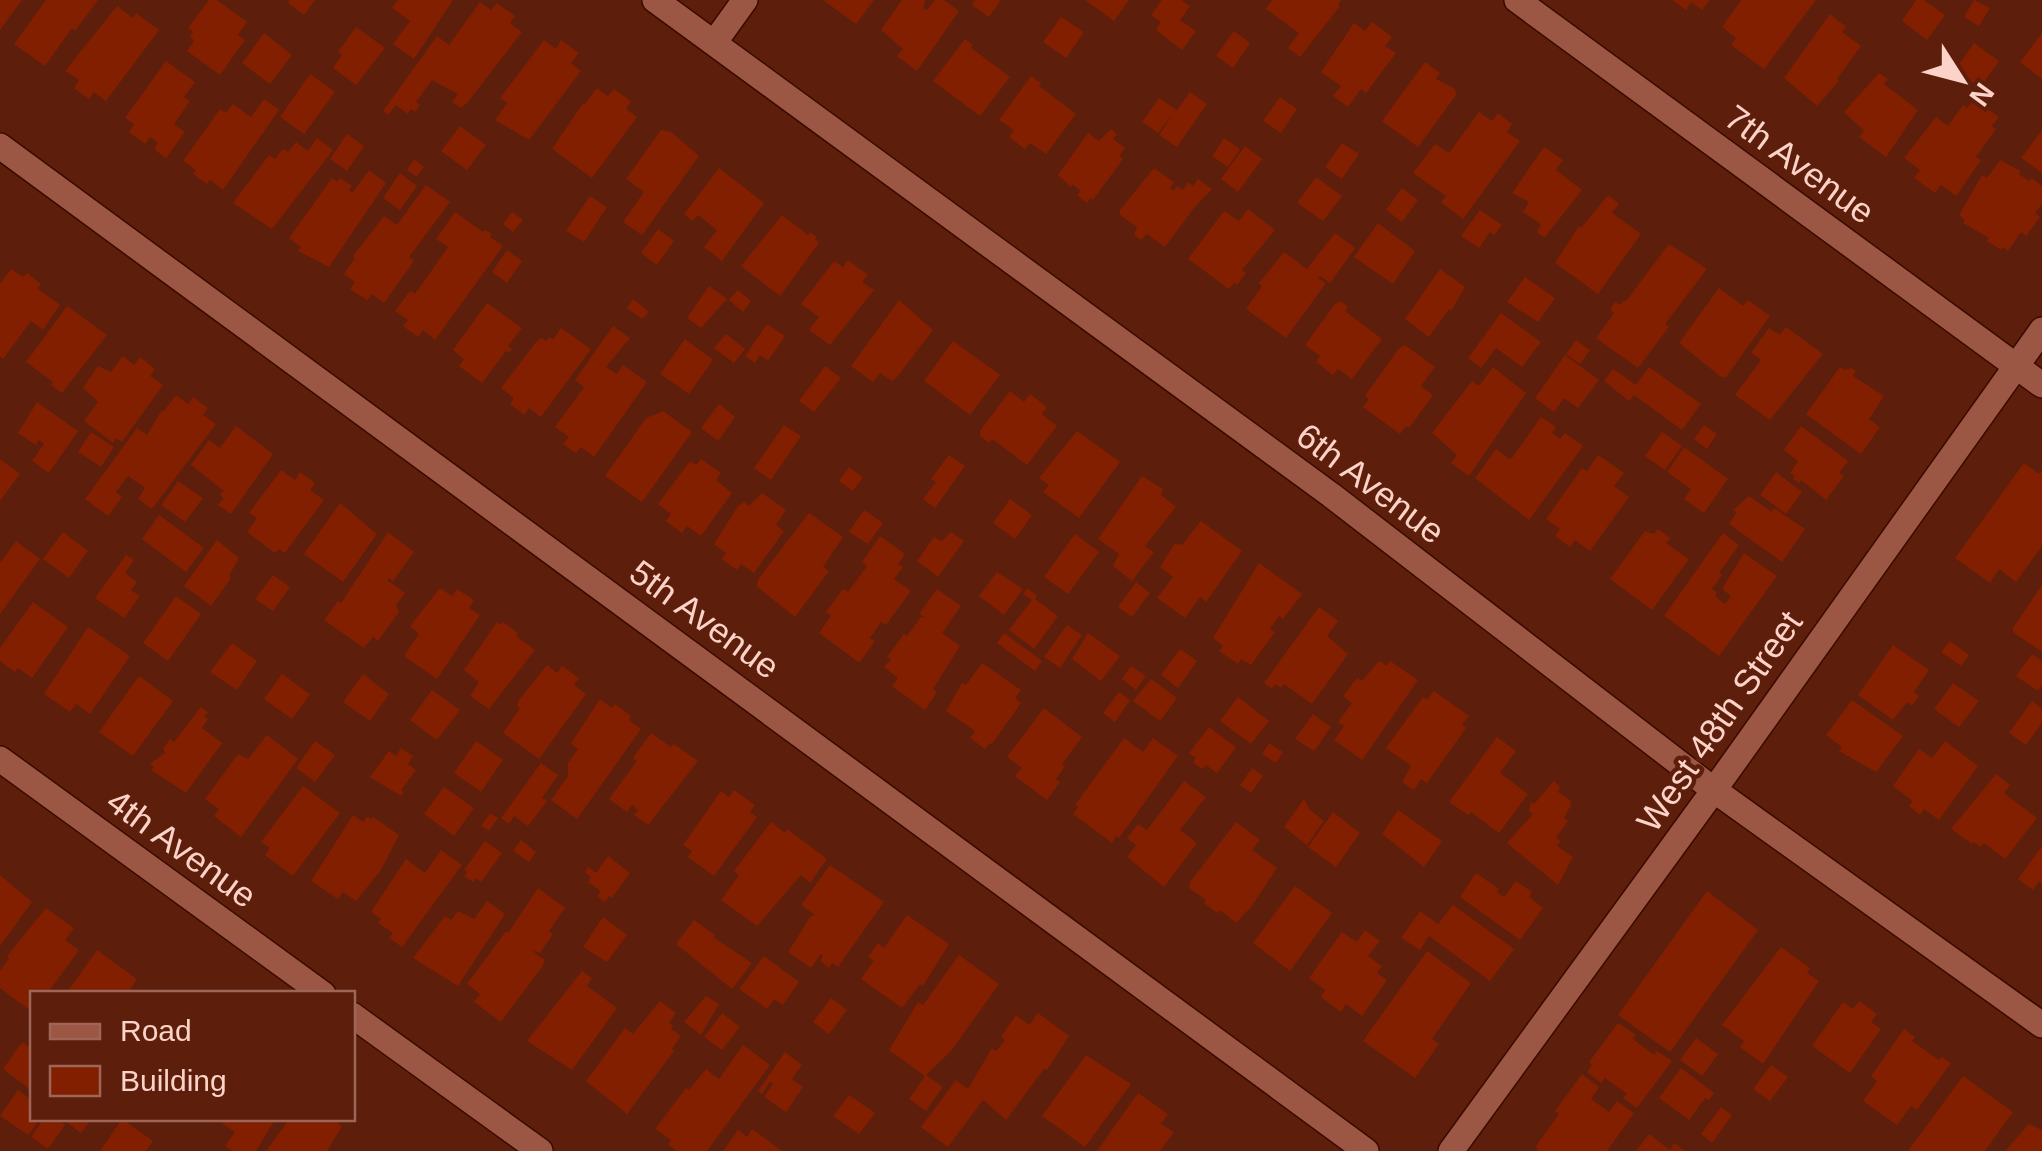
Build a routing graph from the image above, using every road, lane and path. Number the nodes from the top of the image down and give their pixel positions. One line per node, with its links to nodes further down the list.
1 (655, 0): 4 (street, 6th Avenue)
2 (746, 0): 4 (street)
3 (1517, 0): 7 (street, 7th Avenue)
4 (714, 43): 10 (street, 6th Avenue)
5 (0, 146): 15 (street, 5th Avenue)
6 (2042, 330): 7 (street, West 48th Street)
7 (2016, 366): 8 (street, 7th Avenue); 10 (street, West 48th Street)
8 (2042, 384)
9 (0, 759): 11 (street, 4th Avenue)
10 (1714, 790): 13 (street, 6th Avenue); 16 (street, West 48th Street)
11 (319, 991)
12 (355, 1017): 14 (street)
13 (2042, 1025)
14 (540, 1151)
15 (1366, 1151)
16 (1451, 1151)

